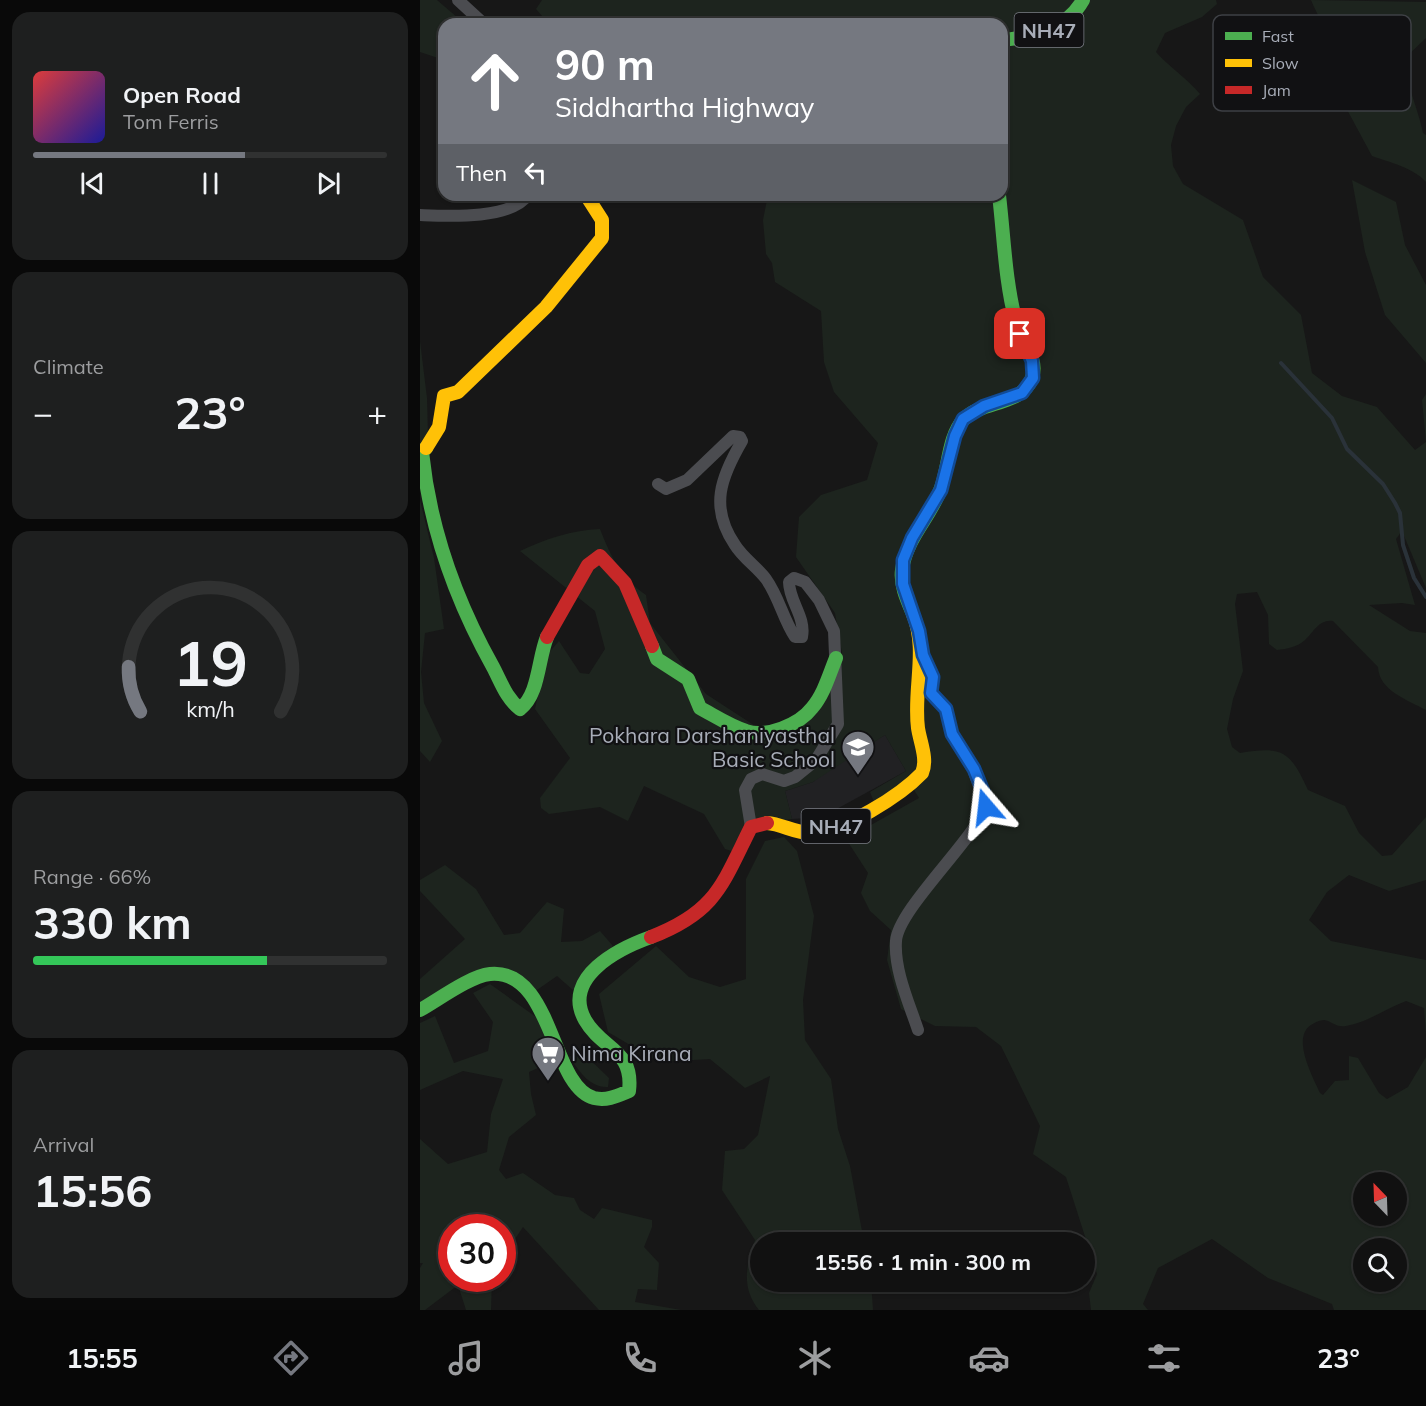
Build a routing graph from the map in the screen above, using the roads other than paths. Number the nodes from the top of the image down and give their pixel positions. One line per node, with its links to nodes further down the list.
1 (458, 0): 3 (street)
2 (1083, 0): 4 (main road, NH47)
3 (478, 18)
4 (1008, 39)
5 (521, 201): 8 (street)
6 (591, 201): 11 (main road)
7 (1000, 201): 10 (main road, NH47)
8 (420, 215)
9 (658, 484): 11 (street)
10 (923, 655): 12 (main road, NH47); 14 (street)
11 (836, 658): 12 (street)
12 (751, 827): 13 (main road)
13 (420, 1010)
14 (918, 1030)

